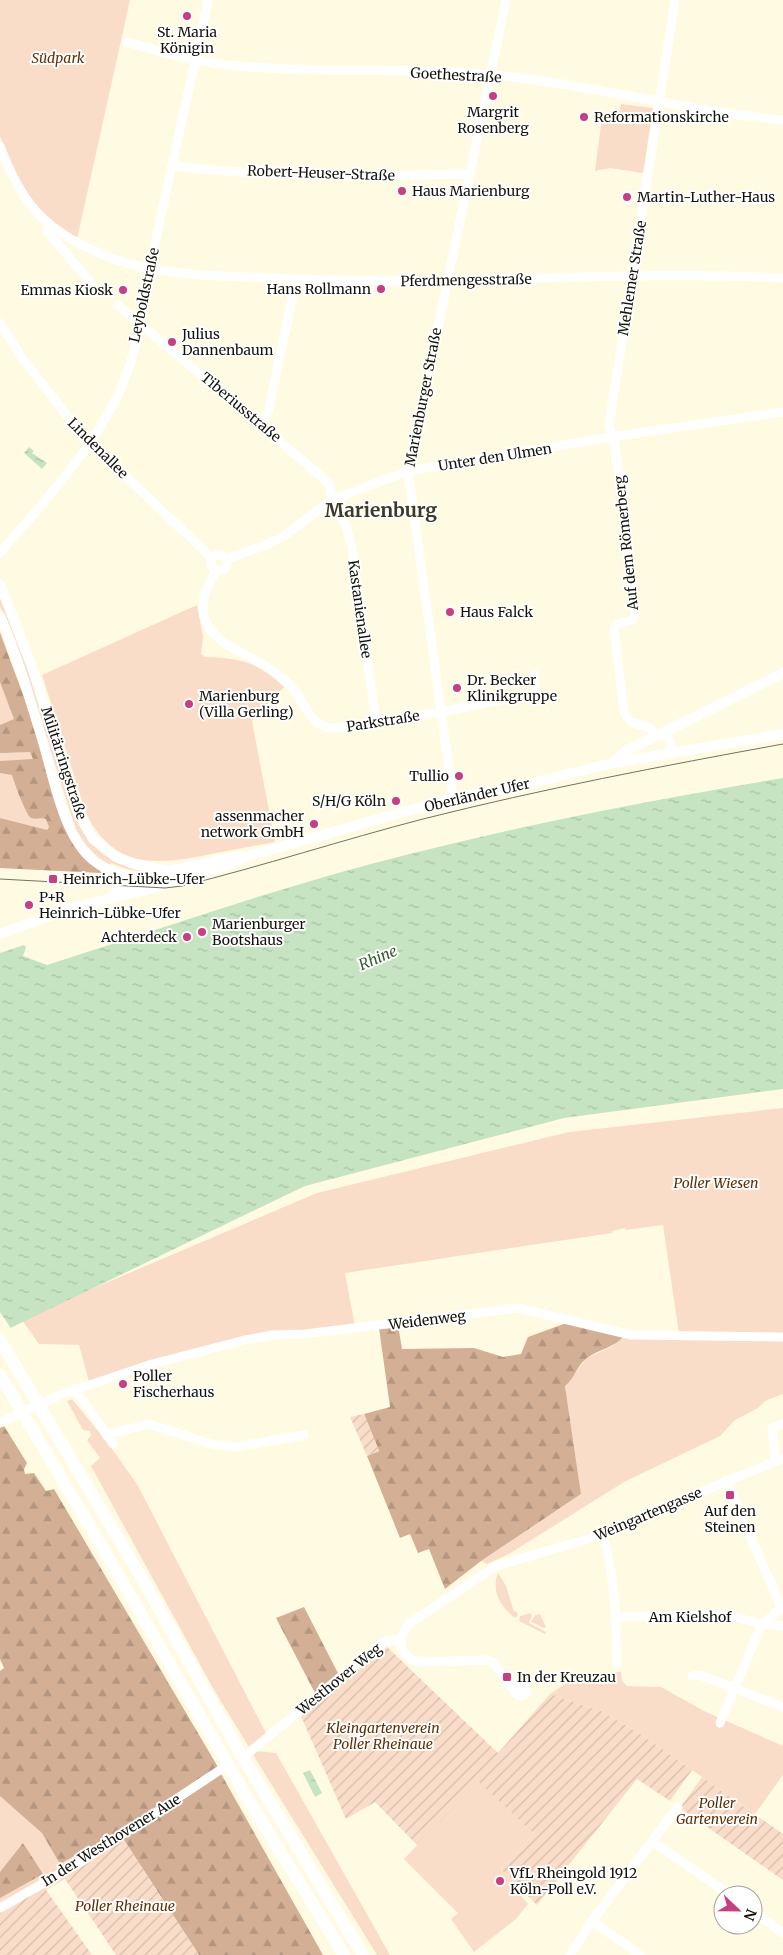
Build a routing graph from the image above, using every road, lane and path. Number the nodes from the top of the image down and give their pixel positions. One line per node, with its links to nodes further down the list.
1 (208, 0): 5 (street, Leyboldstraße)
2 (506, 0): 6 (street, Marienburger Straße)
3 (675, 0): 7 (street, Mehlemer Straße)
4 (127, 42): 5 (street, Goethestraße)
5 (196, 60): 6 (street, Goethestraße); 10 (street, Leyboldstraße)
6 (492, 75): 7 (street, Goethestraße); 11 (street, Marienburger Straße)
7 (659, 103): 8 (street, Goethestraße); 14 (street, Mehlemer Straße)
8 (783, 120)
9 (0, 146): 12 (street)
10 (173, 166): 11 (street, Robert-Heuser-Straße); 13 (street, Leyboldstraße)
11 (469, 175): 17 (street, Marienburger Straße)
12 (50, 226): 13 (street, Pferdmengesstraße); 18 (street)
13 (150, 267): 16 (street, Pferdmengesstraße); 20 (street, Leyboldstraße)
14 (632, 278): 15 (street, Pferdmengesstraße); 17 (street, Pferdmengesstraße); 24 (street, Mehlemer Straße)
15 (783, 278)
16 (296, 280): 17 (street, Pferdmengesstraße); 23 (street)
17 (447, 280): 26 (street, Marienburger Straße)
18 (92, 284)
19 (118, 305): 20 (street, Tiberiusstraße)
20 (139, 321): 23 (street, Tiberiusstraße); 25 (street, Leyboldstraße)
21 (0, 323): 25 (street, Lindenallee)
22 (783, 412): 24 (street, Unter den Ulmen)
23 (260, 424): 27 (street, Tiberiusstraße)
24 (611, 437): 26 (street, Unter den Ulmen); 38 (street, Auf dem Römerberg)
25 (89, 442): 28 (street, Leyboldstraße); 29 (street, Lindenallee)
26 (408, 471): 27 (street, Unter den Ulmen); 36 (street, Marienburger Straße)
27 (332, 500): 30 (street, Unter den Ulmen); 37 (street, Kastanienallee)
28 (0, 553)
29 (212, 558): 30 (street); 31 (street)
30 (226, 560): 31 (street)
31 (216, 570): 37 (street, Parkstraße)
32 (0, 584): 45 (main road, Militärringstraße)
33 (0, 616): 44 (main road, Militärringstraße)
34 (783, 673): 38 (main road)
35 (534, 674): 36 (street, Parkstraße)
36 (441, 712): 37 (street, Parkstraße); 42 (street, Marienburger Straße)
37 (376, 723)
38 (661, 734): 40 (street); 41 (main road)
39 (782, 734): 40 (main road, Oberländer Ufer)
40 (674, 754): 41 (main road, Oberländer Ufer)
41 (613, 763): 42 (main road, Oberländer Ufer)
42 (453, 798): 43 (main road, Oberländer Ufer)
43 (252, 855): 45 (main road, Militärringstraße); 47 (main road, Oberländer Ufer)
44 (101, 866): 46 (main road, Militärringstraße); 48 (main road)
45 (167, 871): 46 (main road)
46 (148, 879): 47 (main road, Militärringstraße); 48 (main road)
47 (180, 879): 49 (main road)
48 (121, 890): 49 (main road)
49 (95, 902): 50 (main road)
50 (0, 934)
51 (783, 1337): 54 (street, Weidenweg)
52 (0, 1340): 88 (highway)
53 (0, 1375): 87 (highway)
54 (75, 1389): 55 (street, Weidenweg); 57 (street)
55 (0, 1423)
56 (783, 1424): 62 (street)
57 (106, 1435): 59 (street); 60 (street)
58 (304, 1435): 59 (street)
59 (290, 1438): 61 (street)
60 (113, 1444)
61 (292, 1447)
62 (780, 1459): 63 (street, Weingartengasse)
63 (726, 1480): 64 (street, Weingartengasse); 66 (street)
64 (602, 1534): 65 (street, Weingartengasse); 67 (street)
65 (509, 1562): 70 (street, Westhover Weg)
66 (782, 1607): 68 (street)
67 (616, 1617): 68 (street, Am Kielshof); 71 (street)
68 (762, 1624): 69 (street, Am Kielshof); 74 (street)
69 (783, 1626)
70 (400, 1639): 73 (street); 77 (street, Westhover Weg)
71 (618, 1664)
72 (692, 1676): 74 (street)
73 (508, 1683)
74 (734, 1688): 75 (street); 76 (street)
75 (783, 1707)
76 (720, 1723)
77 (251, 1751)
78 (220, 1770): 82 (street, In der Westhovener Aue)
79 (678, 1807): 80 (street)
80 (653, 1842): 81 (street); 84 (street)
81 (715, 1885)
82 (0, 1908)
83 (763, 1918): 85 (street)
84 (592, 1921): 86 (street); 89 (street)
85 (783, 1933)
86 (573, 1951)
87 (344, 1955)
88 (363, 1955)
89 (640, 1955)

